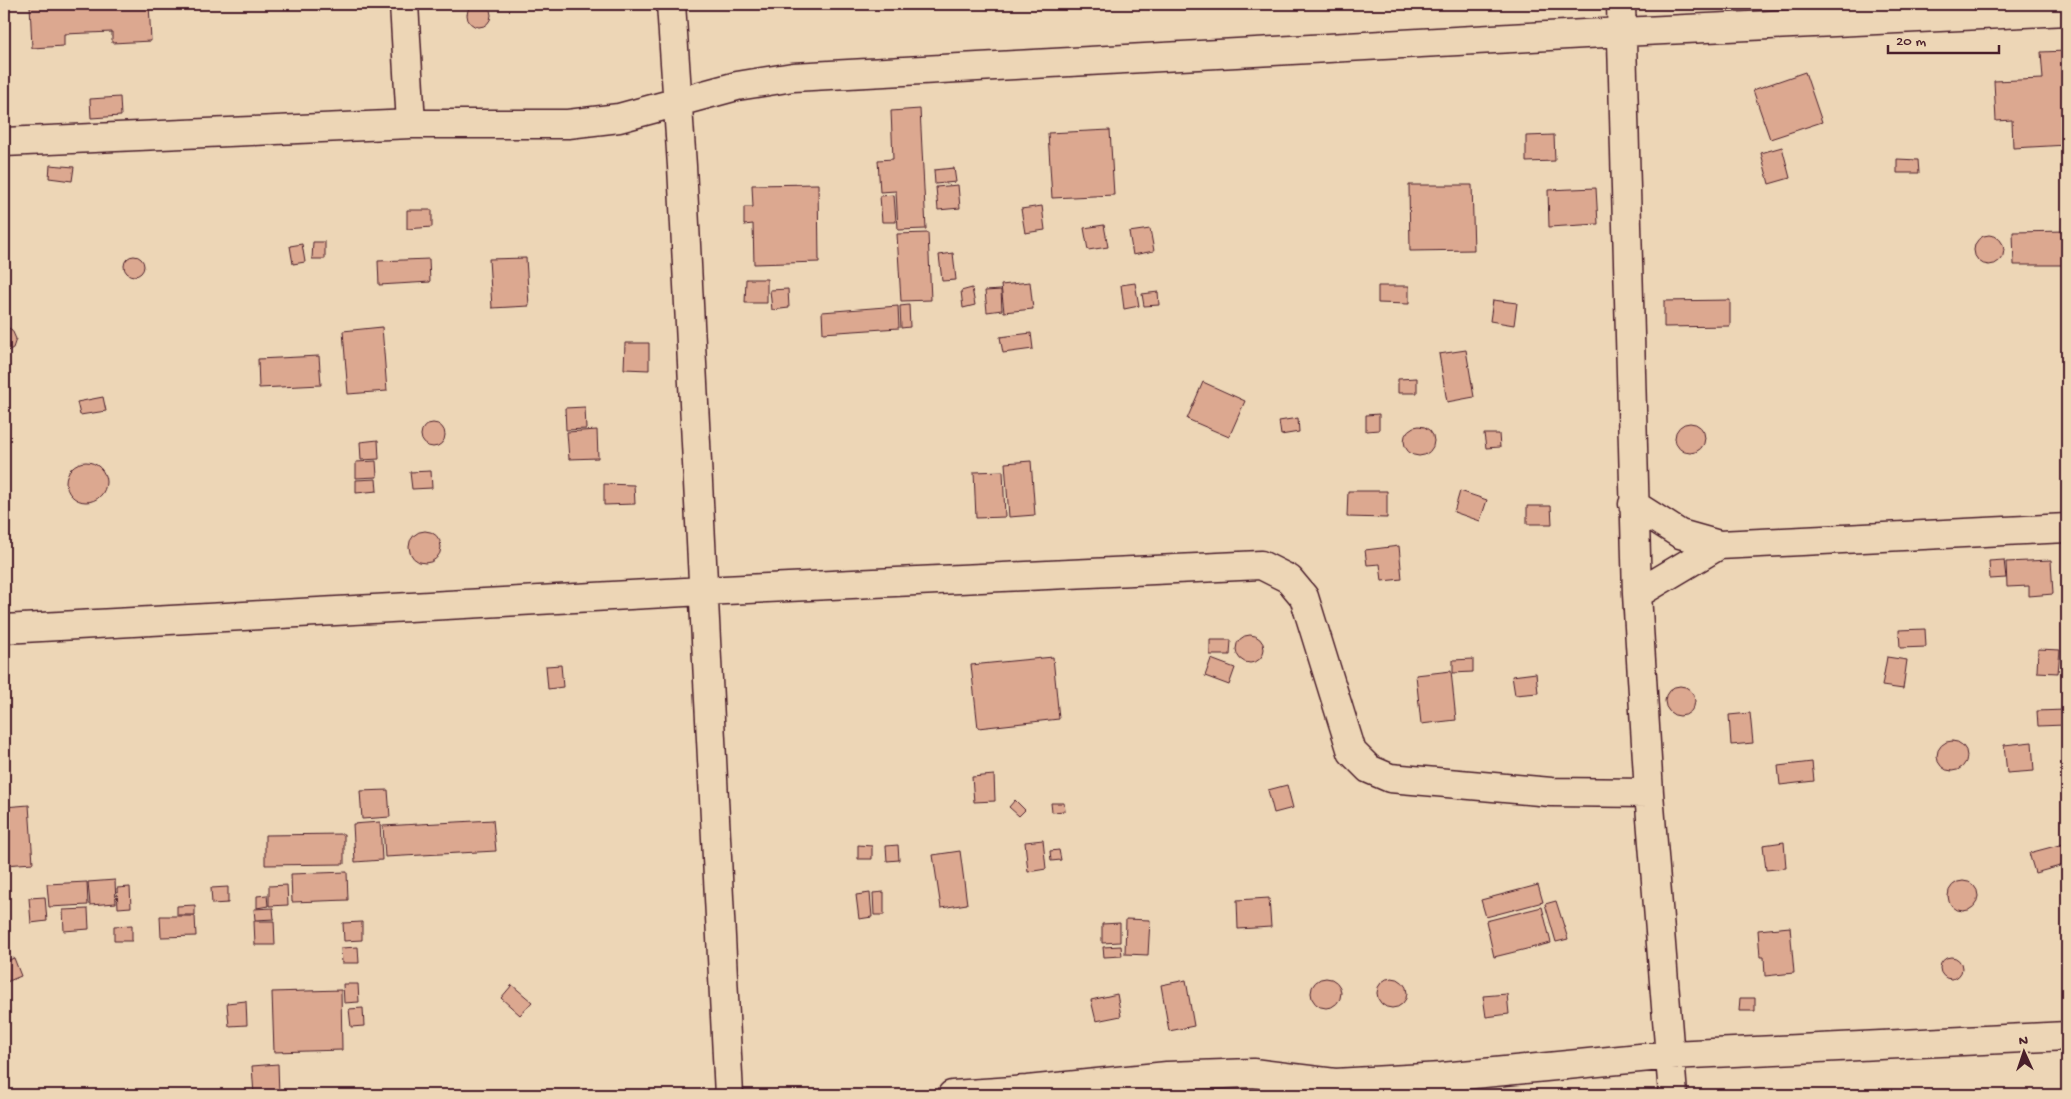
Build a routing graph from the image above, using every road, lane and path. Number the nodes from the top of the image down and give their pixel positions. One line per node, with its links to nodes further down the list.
1 (404, 4): 7 (street)
2 (671, 4): 6 (street)
3 (1621, 4): 5 (street)
4 (2067, 11): 5 (street)
5 (1622, 32): 6 (street); 9 (street)
6 (676, 102): 7 (street); 12 (street)
7 (411, 124): 8 (street)
8 (4, 142)
9 (1633, 504): 11 (street); 13 (street)
10 (2067, 528): 11 (street)
11 (1719, 545): 13 (street)
12 (703, 591): 14 (street); 15 (street); 18 (street)
13 (1637, 594): 15 (street)
14 (4, 629)
15 (1649, 793): 17 (street)
16 (2067, 1036): 17 (street)
17 (1671, 1055): 19 (street); 20 (street)
18 (729, 1095)
19 (952, 1095)
20 (1673, 1095)

